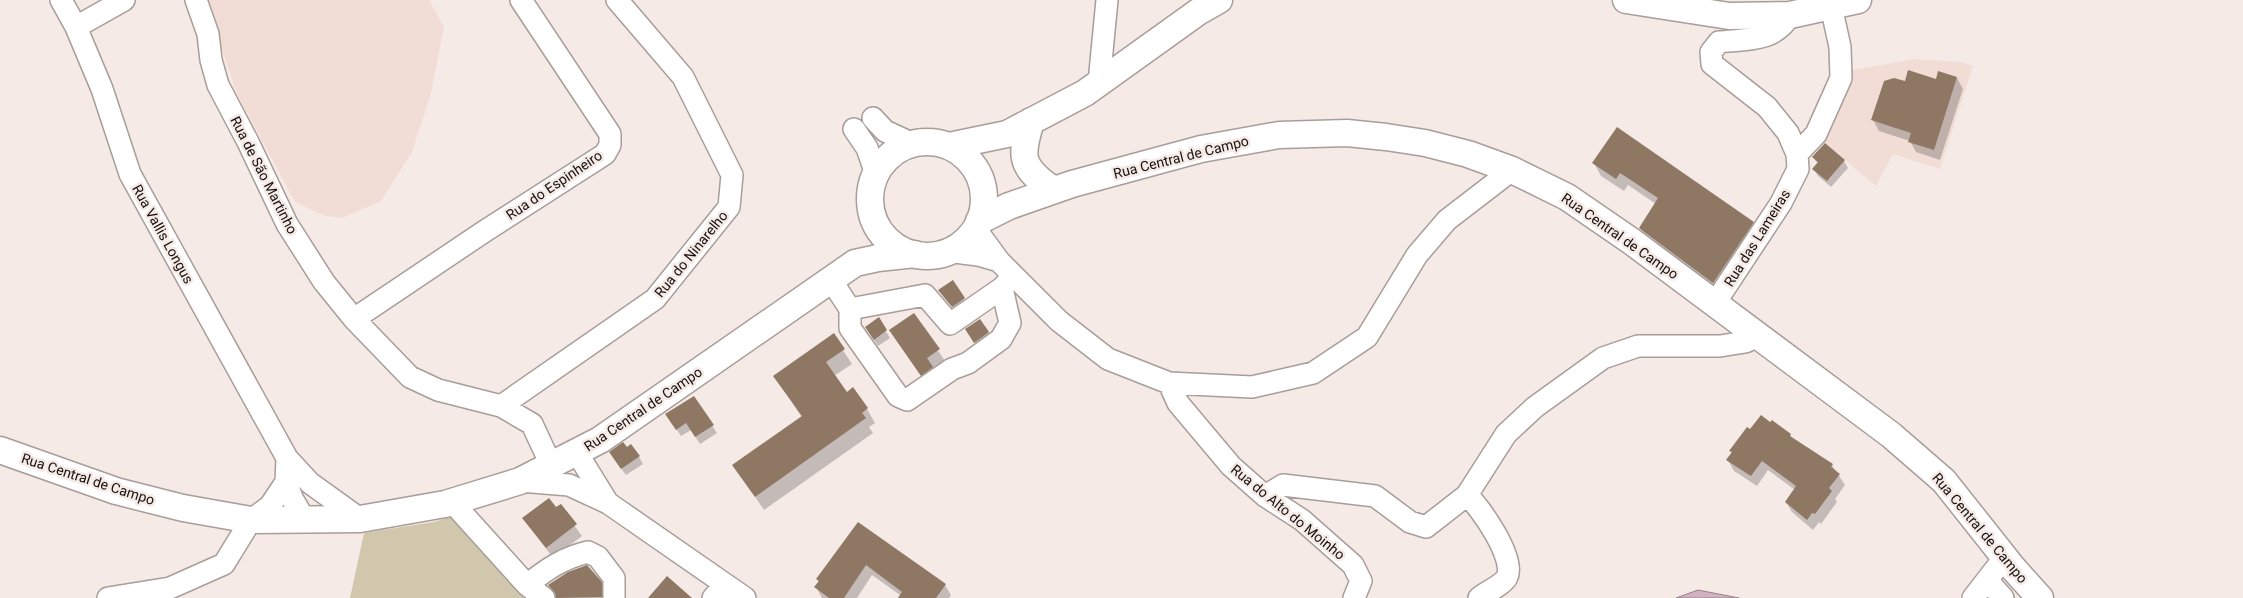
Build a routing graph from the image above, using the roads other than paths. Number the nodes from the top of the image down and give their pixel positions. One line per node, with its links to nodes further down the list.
1 (61, 0): 12 (street, Rua Vallis Longus)
2 (124, 0): 12 (street)
3 (196, 0): 34 (street, Rua de São Martinho)
4 (522, 0): 34 (street, Rua do Espinheiro)
5 (617, 0): 37 (street, Rua do Ninarelho)
6 (1107, 0): 13 (street)
7 (1219, 0): 13 (main road)
8 (1626, 0): 11 (main road)
9 (1858, 0): 10 (main road)
10 (1831, 6): 11 (main road); 20 (street)
11 (1790, 15): 20 (street)
12 (76, 27): 39 (street, Rua Vallis Longus)
13 (1101, 82): 15 (main road)
14 (873, 118): 18 (street)
15 (1031, 121): 17 (main road); 24 (main road)
16 (854, 129): 22 (street)
17 (1007, 134): 19 (main road); 23 (main road)
18 (913, 144): 19 (main road); 22 (main road)
19 (949, 146): 23 (main road)
20 (1797, 154): 32 (street, Rua das Lameiras)
21 (1512, 170): 24 (main road, Rua Central de Campo); 32 (main road, Rua Central de Campo); 36 (street)
22 (876, 174): 25 (main road)
23 (981, 181): 24 (main road, Rua Central de Campo); 26 (main road)
24 (1060, 185): 26 (main road, Rua Central de Campo)
25 (872, 213): 28 (main road); 29 (main road)
26 (977, 224): 27 (main road); 30 (street)
27 (947, 251): 28 (main road); 30 (street)
28 (915, 254): 29 (main road, Rua Central de Campo)
29 (855, 263): 31 (main road, Rua Central de Campo)
30 (1005, 275): 33 (street); 33 (street); 36 (street)
31 (830, 280): 33 (street); 40 (main road, Rua Central de Campo)
32 (1715, 303): 35 (main road, Rua Central de Campo)
33 (850, 309)
34 (354, 319): 37 (street, Rua de São Martinho)
35 (1758, 336): 46 (street); 52 (main road, Rua Central de Campo)
36 (1169, 383): 45 (street, Rua do Alto do Moinho)
37 (501, 406): 40 (street, Rua de São Martinho)
38 (0, 450): 50 (main road, Rua Central de Campo)
39 (287, 458): 42 (street); 43 (street, Rua Vallis Longus)
40 (564, 459): 41 (main road, Rua Central de Campo); 44 (street); 48 (street)
41 (520, 481): 44 (street); 47 (main road, Rua Central de Campo)
42 (286, 482): 50 (street); 51 (street)
43 (310, 483): 49 (street, Rua Vallis Longus); 51 (street)
44 (570, 485): 48 (street)
45 (1265, 496): 46 (street); 59 (street, Rua do Alto do Moinho)
46 (1467, 496): 60 (street)
47 (452, 502): 49 (main road, Rua Central de Campo); 55 (street)
48 (608, 503): 54 (street)
49 (360, 519): 51 (main road, Rua Central de Campo)
50 (250, 520): 51 (main road, Rua Central de Campo); 56 (street)
51 (305, 520)
52 (2004, 558): 53 (street); 63 (main road, Rua Central de Campo)
53 (1987, 580): 61 (street); 62 (street)
54 (719, 591): 58 (street)
55 (536, 592): 57 (street)
56 (108, 598)
57 (614, 598)
58 (745, 598)
59 (1354, 598)
60 (1479, 598)
61 (1973, 598)
62 (2002, 598)
63 (2040, 598)

